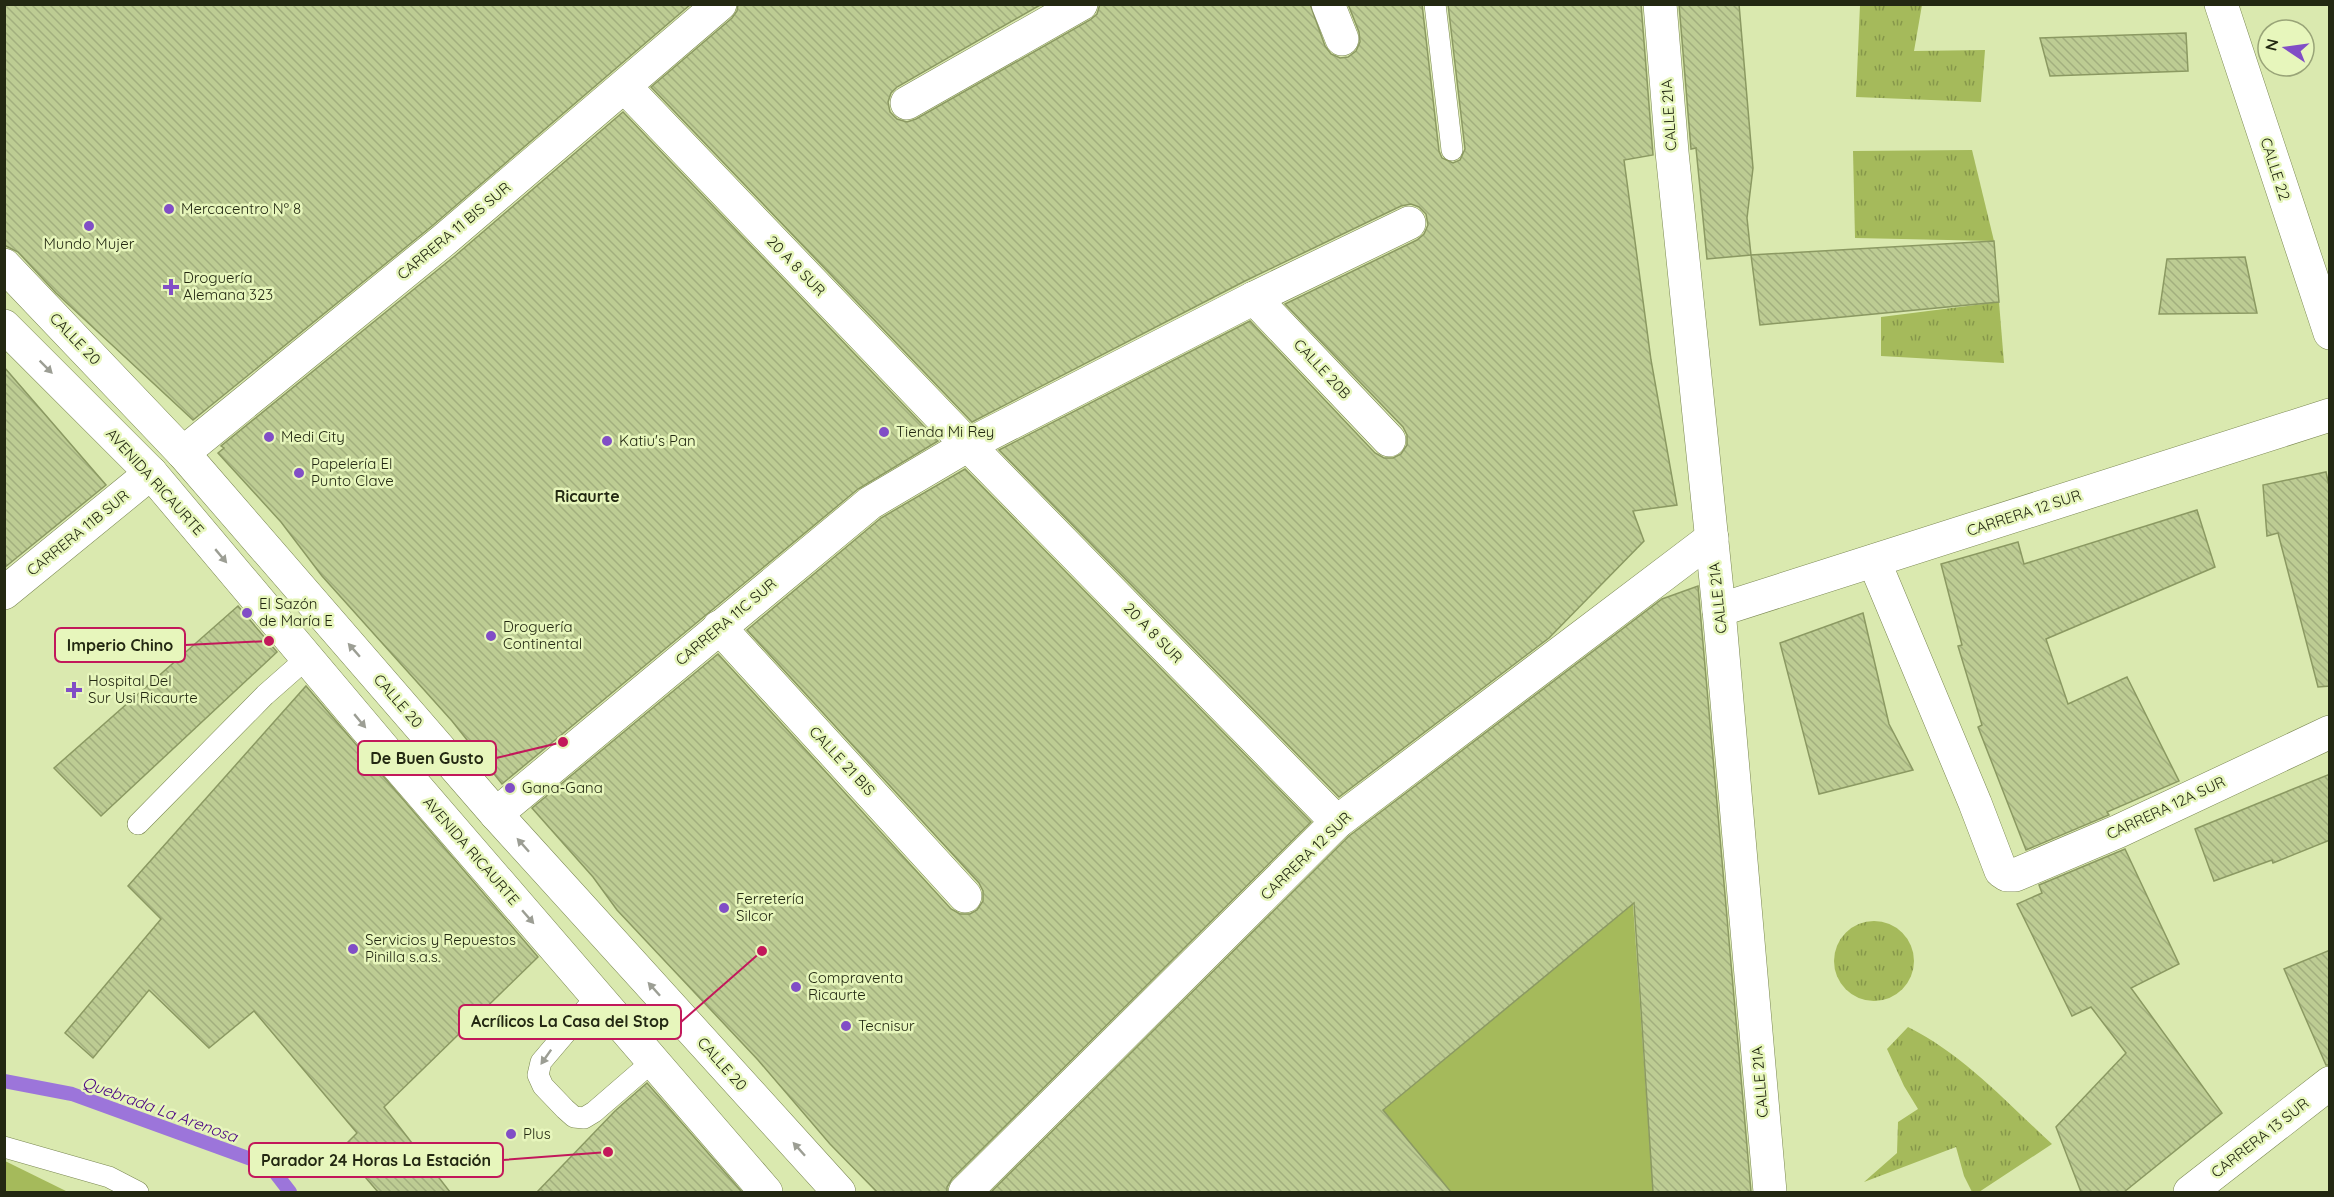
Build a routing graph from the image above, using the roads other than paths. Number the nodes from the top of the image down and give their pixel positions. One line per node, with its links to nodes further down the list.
1 (720, 4): 9 (street, CARRERA 11 BIS SUR)
2 (1082, 4): 7 (street)
3 (1328, 4): 8 (street)
4 (1434, 4): 11 (lane)
5 (1660, 4): 22 (street, CALLE 21A)
6 (2221, 4): 16 (street, CALLE 22)
7 (1034, 16): 10 (street)
8 (1342, 39)
9 (625, 87): 19 (street, 20 A 8 SUR); 20 (street, CARRERA 11 BIS SUR)
10 (907, 102)
11 (1452, 150)
12 (1409, 223): 14 (street)
13 (4, 265): 20 (street, CALLE 20)
14 (1254, 298): 18 (street, CALLE 20B); 19 (street)
15 (4, 326): 21 (street, AVENIDA RICAURTE, one-way to 21)
16 (2330, 333)
17 (2330, 415): 23 (street, CARRERA 12 SUR)
18 (1389, 440)
19 (968, 445): 26 (street, CARRERA 11C SUR); 30 (street, 20 A 8 SUR)
20 (183, 453): 29 (street, CALLE 20, one-way to 20)
21 (151, 473): 24 (street, CARRERA 11B SUR); 27 (street, AVENIDA RICAURTE, one-way to 27)
22 (1712, 538): 25 (street, CALLE 21A); 30 (street, CARRERA 12 SUR)
23 (1874, 561): 25 (street, CARRERA 12 SUR); 28 (street, CARRERA 12A SUR)
24 (4, 593)
25 (1719, 610): 41 (street, CALLE 21A)
26 (719, 627): 29 (street, CARRERA 11C SUR); 32 (street, CALLE 21 BIS)
27 (307, 658): 31 (lane); 33 (street, AVENIDA RICAURTE, one-way to 33)
28 (2330, 732)
29 (496, 814): 39 (street, CALLE 20, one-way to 29)
30 (1337, 822): 40 (street, CARRERA 12 SUR)
31 (138, 824)
32 (965, 896)
33 (597, 996): 34 (street, AVENIDA RICAURTE); 34 (lane, one-way to 34)
34 (653, 1061): 38 (street, AVENIDA RICAURTE)
35 (2330, 1083): 42 (street, CARRERA 13 SUR)
36 (4, 1147): 37 (lane)
37 (138, 1192)
38 (766, 1192)
39 (839, 1192)
40 (965, 1192)
41 (1770, 1192)
42 (2190, 1192)

